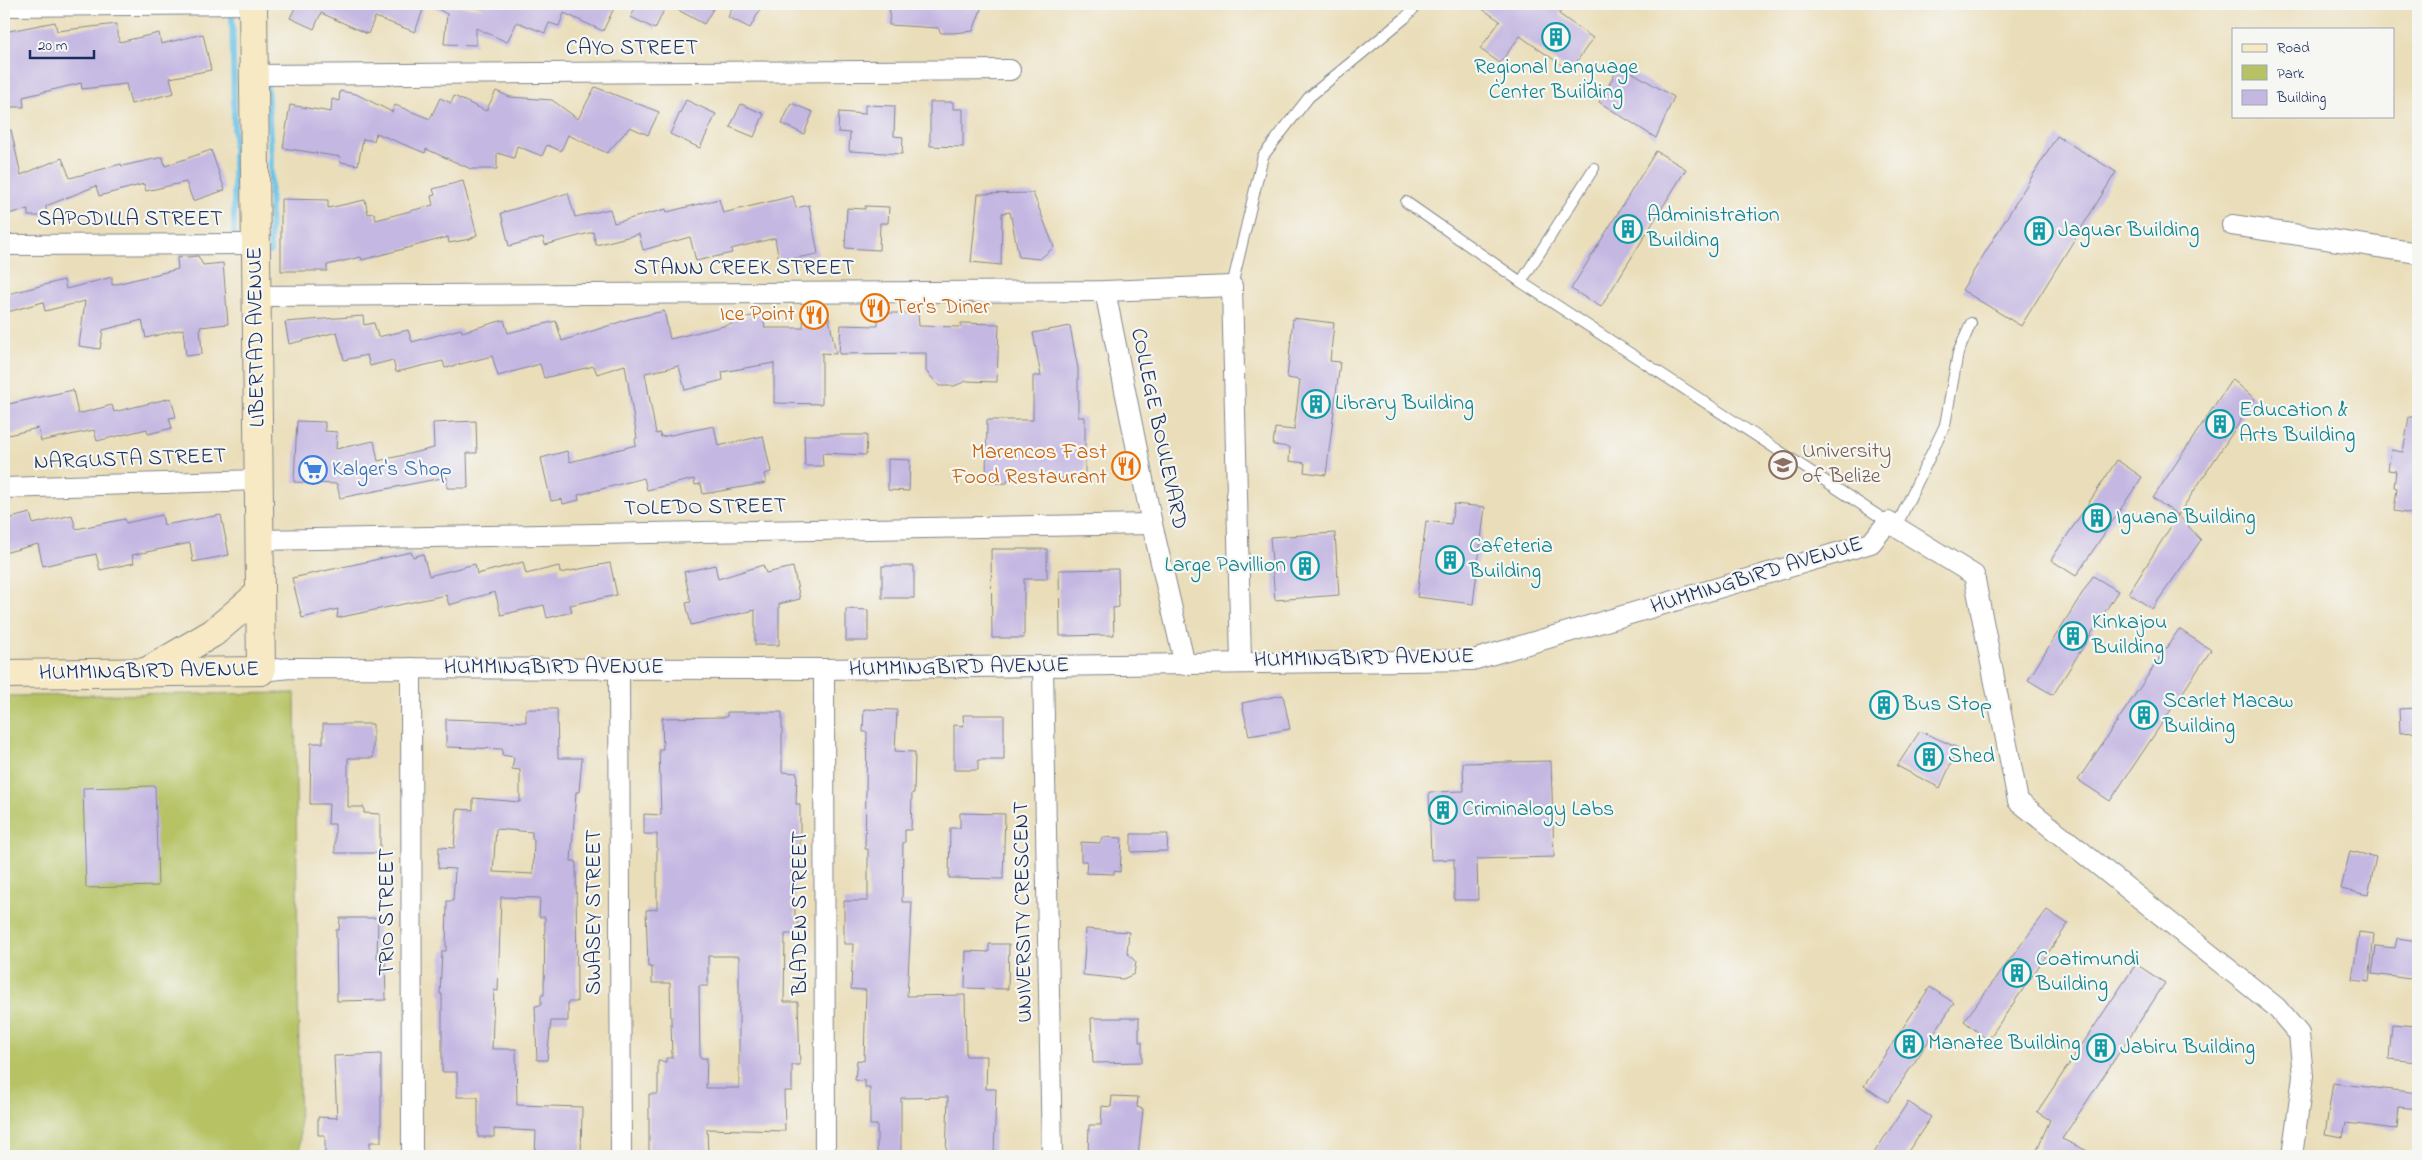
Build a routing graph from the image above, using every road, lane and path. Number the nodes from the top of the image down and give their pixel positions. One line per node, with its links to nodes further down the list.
1 (253, 4): 3 (street); 5 (street, LIBERTAD AVENUE)
2 (1418, 4): 13 (lane)
3 (4, 6)
4 (1010, 70): 5 (street, CAYO STREET)
5 (254, 75): 9 (street, LIBERTAD AVENUE)
6 (1594, 168): 12 (lane)
7 (1406, 202): 12 (lane)
8 (2232, 225): 11 (street)
9 (256, 244): 10 (street, SAPODILLA STREET); 15 (street, LIBERTAD AVENUE)
10 (4, 245)
11 (2418, 252)
12 (1521, 282): 20 (lane)
13 (1232, 286): 14 (street, STANN CREEK STREET); 23 (street)
14 (1105, 291): 15 (street, STANN CREEK STREET); 19 (street, COLLEGE BOULEVARD)
15 (256, 296): 17 (street, LIBERTAD AVENUE)
16 (1971, 323): 20 (lane)
17 (259, 480): 18 (street, NARGUSTA STREET); 21 (street, LIBERTAD AVENUE)
18 (4, 488)
19 (1152, 524): 21 (street, TOLEDO STREET); 24 (street, COLLEGE BOULEVARD)
20 (1892, 525): 23 (street, HUMMINGBIRD AVENUE); 36 (street)
21 (259, 540): 22 (street, LIBERTAD AVENUE)
22 (260, 594): 29 (street, LIBERTAD AVENUE); 30 (street)
23 (1241, 662): 24 (street, HUMMINGBIRD AVENUE)
24 (1185, 665): 25 (street, HUMMINGBIRD AVENUE)
25 (1043, 667): 28 (street, HUMMINGBIRD AVENUE); 35 (street, UNIVERSITY CRESCENT)
26 (411, 668): 27 (street, HUMMINGBIRD AVENUE); 29 (street, HUMMINGBIRD AVENUE); 32 (street, TRIO STREET)
27 (619, 668): 28 (street, HUMMINGBIRD AVENUE); 33 (street, SWASEY STREET)
28 (824, 669): 34 (street, BLADEN STREET)
29 (260, 671): 30 (street, HUMMINGBIRD AVENUE)
30 (145, 673): 31 (street, HUMMINGBIRD AVENUE)
31 (4, 674)
32 (412, 1156)
33 (621, 1156)
34 (825, 1156)
35 (1052, 1156)
36 (2292, 1156)

